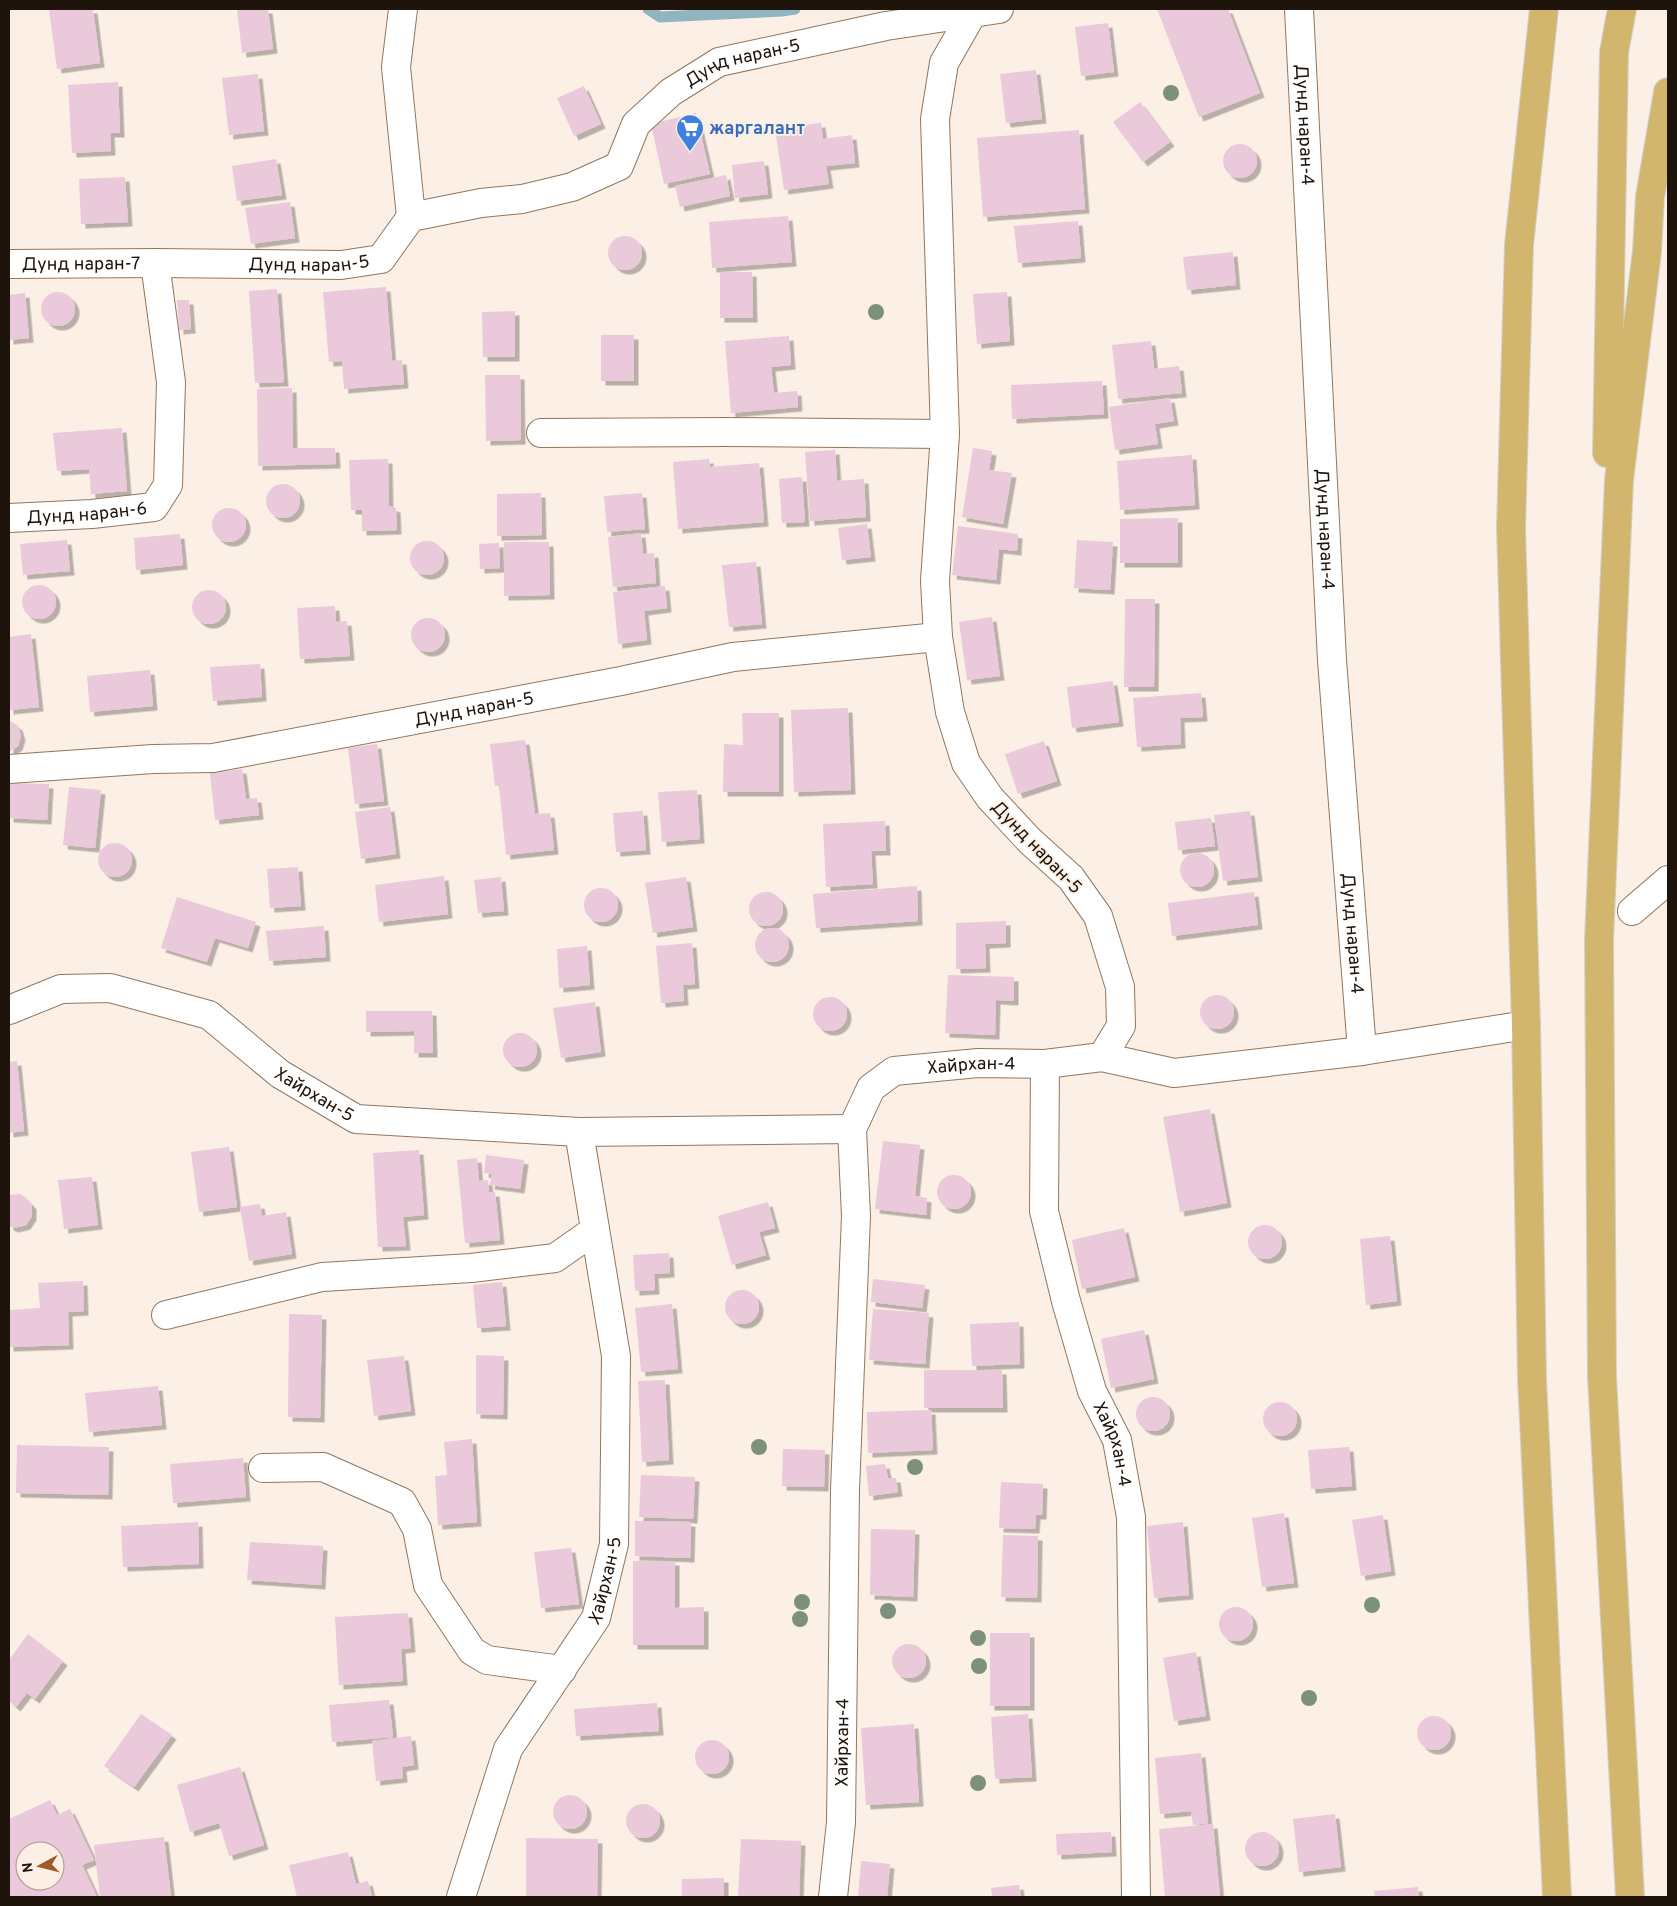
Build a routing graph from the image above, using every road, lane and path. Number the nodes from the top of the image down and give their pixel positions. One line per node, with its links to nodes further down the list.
1 (403, 9): 8 (street)
2 (999, 9): 6 (street)
3 (1299, 9): 21 (street, Дунд наран-4)
4 (1544, 9): 20 (main road)
5 (1622, 9): 18 (main road)
6 (972, 14): 8 (street, Дунд наран-5); 12 (street, Дунд наран-5)
7 (1668, 92): 18 (main road)
8 (411, 218): 9 (street, Дунд наран-5)
9 (155, 263): 10 (street, Дунд наран-7); 13 (street, Дунд наран-6)
10 (9, 264)
11 (540, 433): 12 (street)
12 (945, 434): 14 (street, Дунд наран-5)
13 (9, 518)
14 (938, 637): 15 (street, Дунд наран-5); 22 (street, Дунд наран-5)
15 (9, 769)
16 (1668, 880): 17 (street)
17 (1632, 911)
18 (1599, 940): 34 (main road)
19 (9, 1010): 25 (street, Хайрхан-5)
20 (1526, 1025): 21 (street); 33 (main road)
21 (1362, 1051): 22 (street)
22 (1102, 1057): 23 (street)
23 (1045, 1064): 24 (street, Хайрхан-4); 32 (street, Хайрхан-4)
24 (852, 1129): 25 (street); 31 (street, Хайрхан-4)
25 (579, 1132): 26 (street, Хайрхан-5)
26 (595, 1230): 27 (street); 29 (street, Хайрхан-5)
27 (166, 1315)
28 (263, 1468): 29 (street)
29 (562, 1670): 30 (street, Хайрхан-5)
30 (461, 1897)
31 (833, 1897)
32 (1136, 1897)
33 (1557, 1897)
34 (1630, 1897)

